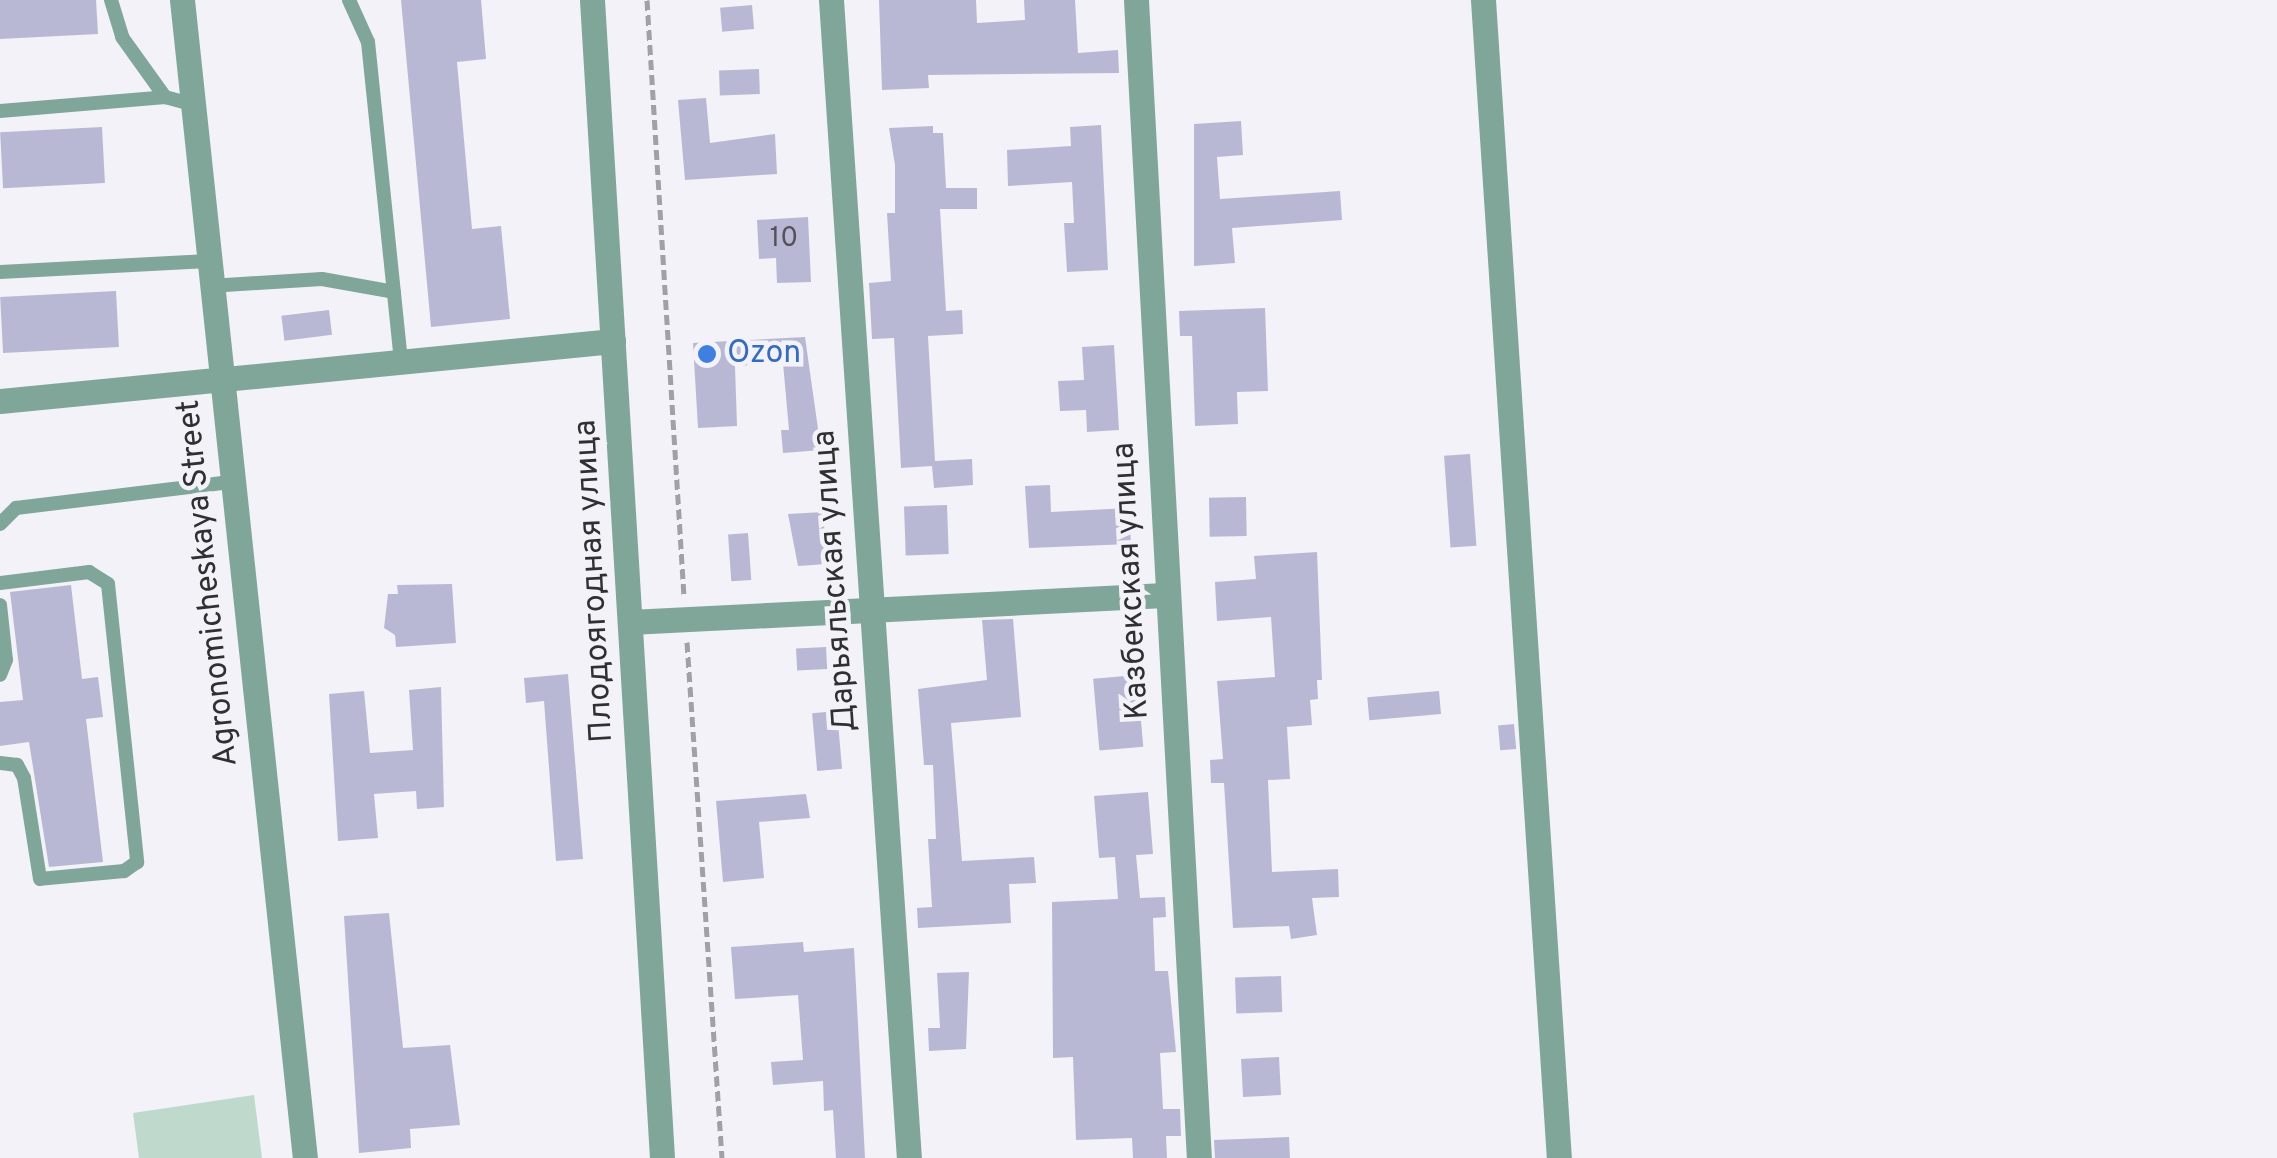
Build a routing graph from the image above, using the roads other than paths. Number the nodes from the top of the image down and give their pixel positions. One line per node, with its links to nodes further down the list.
1 (111, 0): 8 (lane)
2 (182, 0): 9 (street, Agronomicheskaya Street)
3 (349, 0): 13 (lane)
4 (592, 0): 14 (street, Плодоягодная улица)
5 (831, 0): 23 (street, Дарьяльская улица)
6 (1136, 0): 21 (street, Казбекская улица)
7 (1483, 0): 31 (street)
8 (165, 97): 9 (lane); 10 (lane)
9 (192, 104): 12 (street, Agronomicheskaya Street)
10 (0, 111)
11 (0, 272): 12 (lane)
12 (209, 274): 13 (lane); 16 (street, Agronomicheskaya Street)
13 (394, 292): 15 (lane)
14 (613, 342): 15 (street); 24 (street, Плодоягодная улица)
15 (401, 362): 16 (street)
16 (219, 379): 17 (street); 18 (street, Agronomicheskaya Street)
17 (0, 401)
18 (230, 482): 19 (lane); 27 (street, Agronomicheskaya Street)
19 (0, 524)
20 (0, 583): 26 (lane)
21 (1164, 595): 23 (street); 30 (street, Казбекская улица)
22 (0, 605): 25 (lane)
23 (870, 609): 24 (street); 29 (street, Дарьяльская улица)
24 (630, 622): 28 (street, Плодоягодная улица)
25 (0, 674)
26 (0, 763)
27 (305, 1158)
28 (662, 1158)
29 (909, 1158)
30 (1199, 1158)
31 (1558, 1158)

